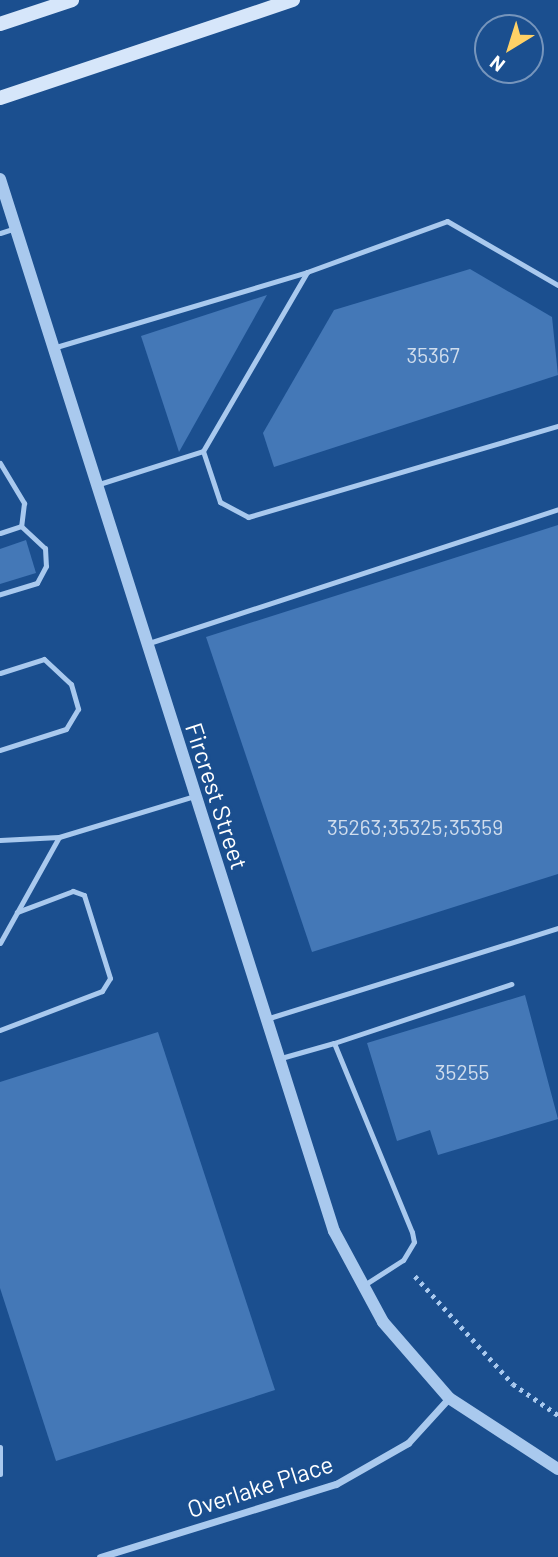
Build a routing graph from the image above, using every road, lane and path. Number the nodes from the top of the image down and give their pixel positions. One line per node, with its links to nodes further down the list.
1 (72, 0): 3 (main road)
2 (293, 0): 4 (main road)
3 (0, 24)
4 (0, 98)
5 (0, 179): 6 (street, Fircrest Street)
6 (15, 228): 7 (lane); 10 (street, Fircrest Street)
7 (0, 233)
8 (307, 272): 9 (lane); 10 (lane); 12 (lane)
9 (558, 285)
10 (52, 348): 14 (street, Fircrest Street)
11 (558, 426): 12 (lane)
12 (203, 451): 14 (lane)
13 (0, 463): 16 (lane)
14 (96, 485): 19 (street, Fircrest Street)
15 (558, 509): 19 (lane)
16 (21, 526): 17 (lane); 18 (lane)
17 (0, 533)
18 (0, 594)
19 (147, 644): 22 (street, Fircrest Street)
20 (0, 673): 21 (lane)
21 (0, 750)
22 (195, 796): 23 (lane); 29 (street, Fircrest Street)
23 (59, 837): 24 (lane); 25 (lane)
24 (0, 840)
25 (17, 912): 27 (lane); 30 (lane)
26 (558, 928): 29 (lane)
27 (0, 943)
28 (511, 984): 31 (lane)
29 (266, 1019): 32 (street, Fircrest Street)
30 (0, 1030)
31 (334, 1043): 32 (lane); 33 (lane)
32 (281, 1058): 34 (street, Fircrest Street)
33 (398, 1263): 34 (lane); 36 (path)
34 (363, 1285): 35 (street, Fircrest Street)
35 (450, 1398): 38 (street, Fircrest Street); 40 (street, Overlake Place)
36 (558, 1415)
37 (0, 1447): 39 (lane)
38 (558, 1469)
39 (0, 1474)
40 (100, 1557)

